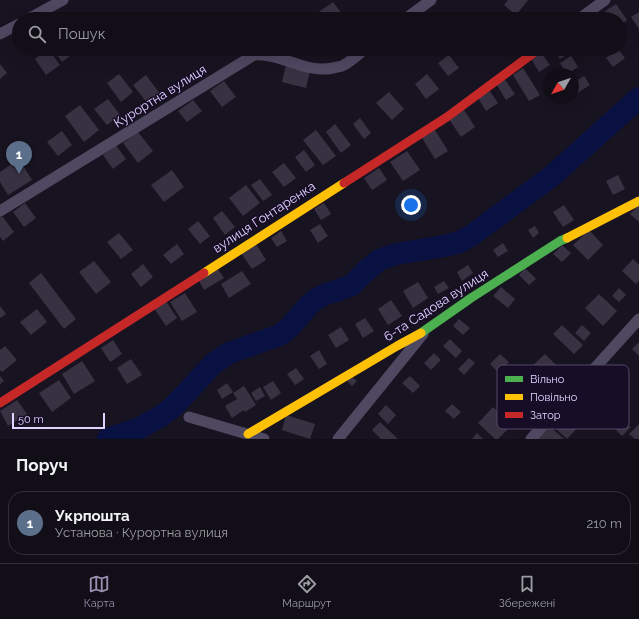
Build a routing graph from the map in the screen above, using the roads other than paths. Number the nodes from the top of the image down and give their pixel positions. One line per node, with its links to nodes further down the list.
1 (63, 0): 4 (street)
2 (431, 0): 5 (street)
3 (605, 0): 6 (street)
4 (41, 12)
5 (415, 12)
6 (589, 12)
7 (12, 28): 8 (street)
8 (0, 34)
9 (252, 56): 14 (street, Курортна вулиця)
10 (273, 56): 11 (street, Курортна вулиця)
11 (356, 56)
12 (530, 56): 18 (street, вулиця Гонтаренка)
13 (639, 201): 16 (street, 6-та Садова вулиця)
14 (0, 211)
15 (639, 319): 17 (street)
16 (426, 330): 21 (street, 6-та Садова вулиця); 23 (street)
17 (598, 365)
18 (0, 403)
19 (189, 417): 21 (street)
20 (540, 429): 24 (street)
21 (248, 434): 22 (street)
22 (264, 439)
23 (338, 439)
24 (531, 439)

